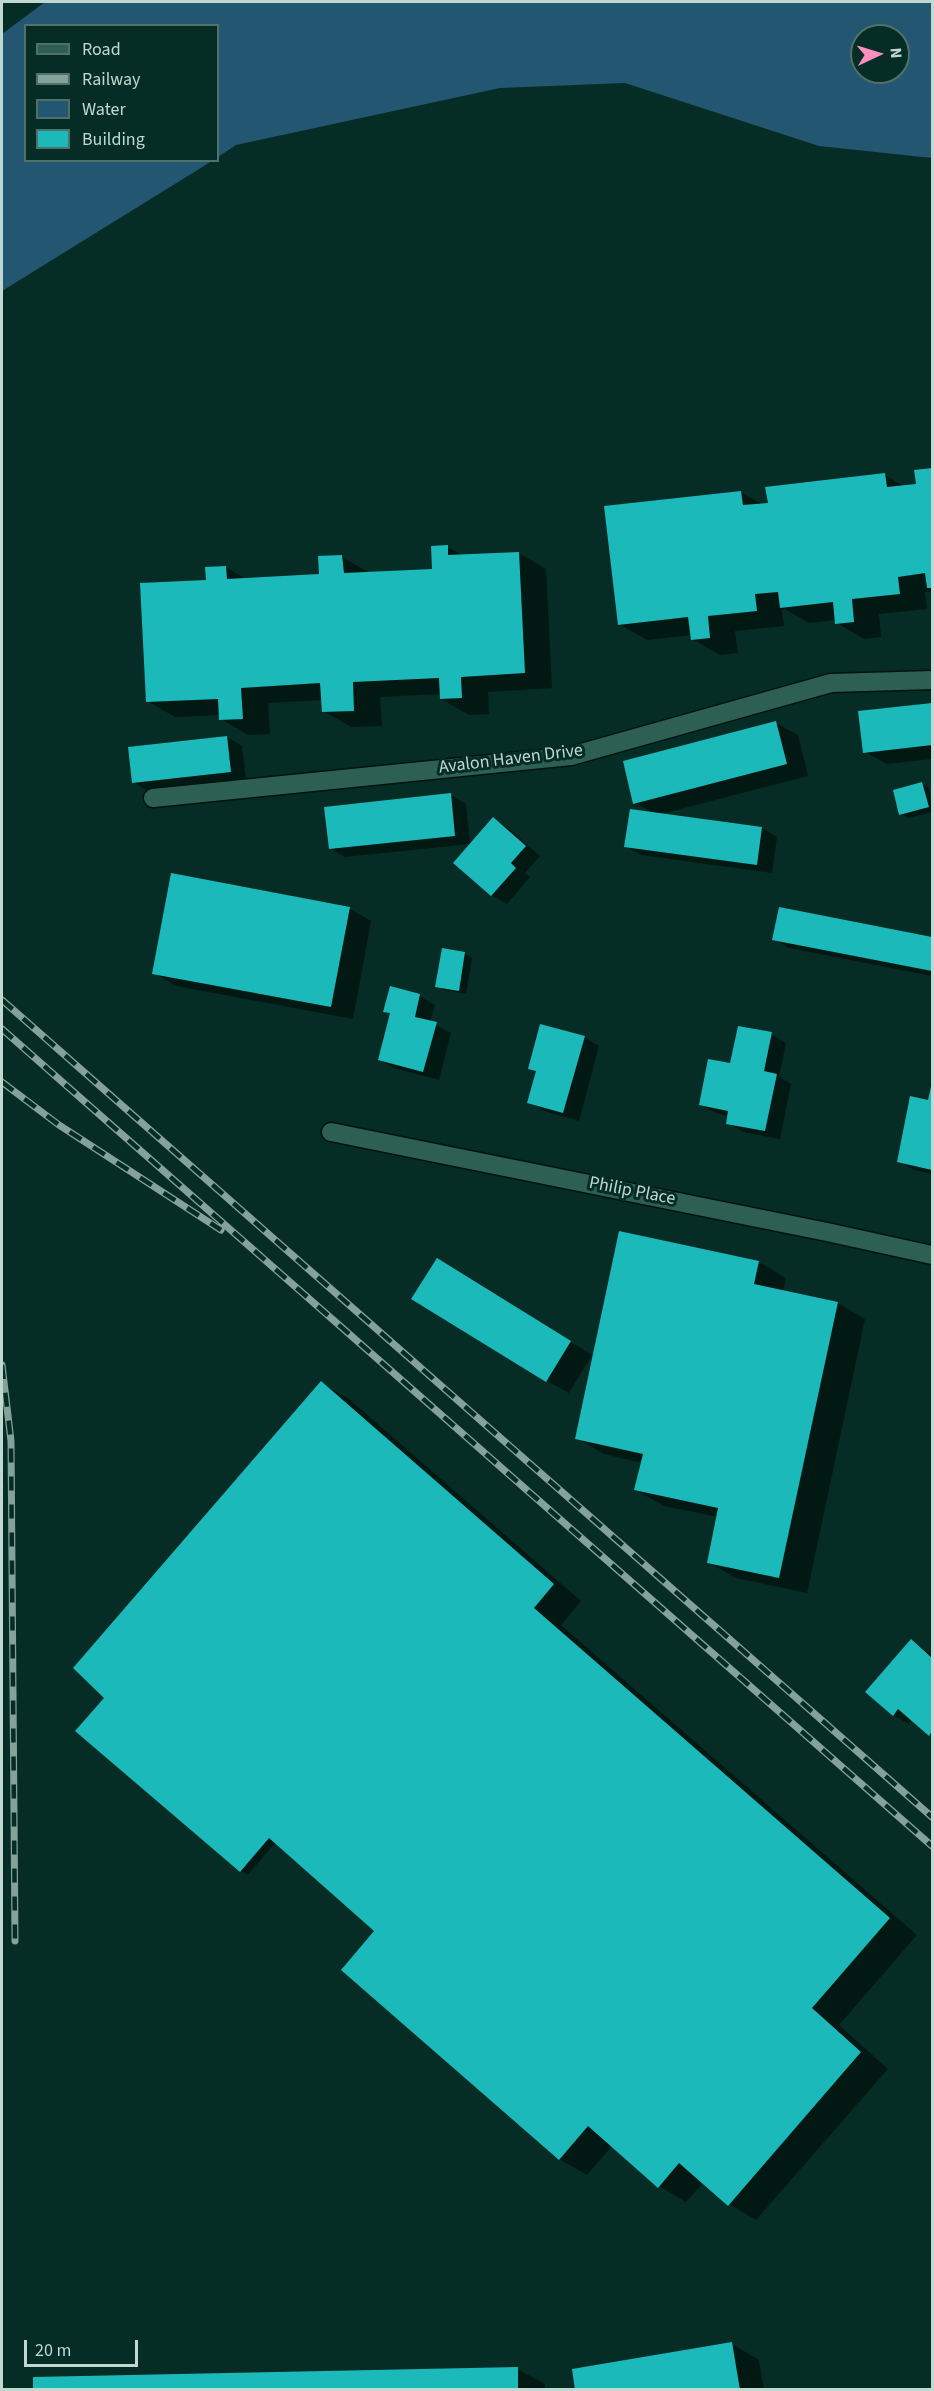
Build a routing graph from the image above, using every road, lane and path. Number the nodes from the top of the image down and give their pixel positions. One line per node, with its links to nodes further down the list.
1 (933, 680): 2 (street, Avalon Haven Drive)
2 (153, 798)
3 (331, 1132): 4 (street, Philip Place)
4 (933, 1255)

